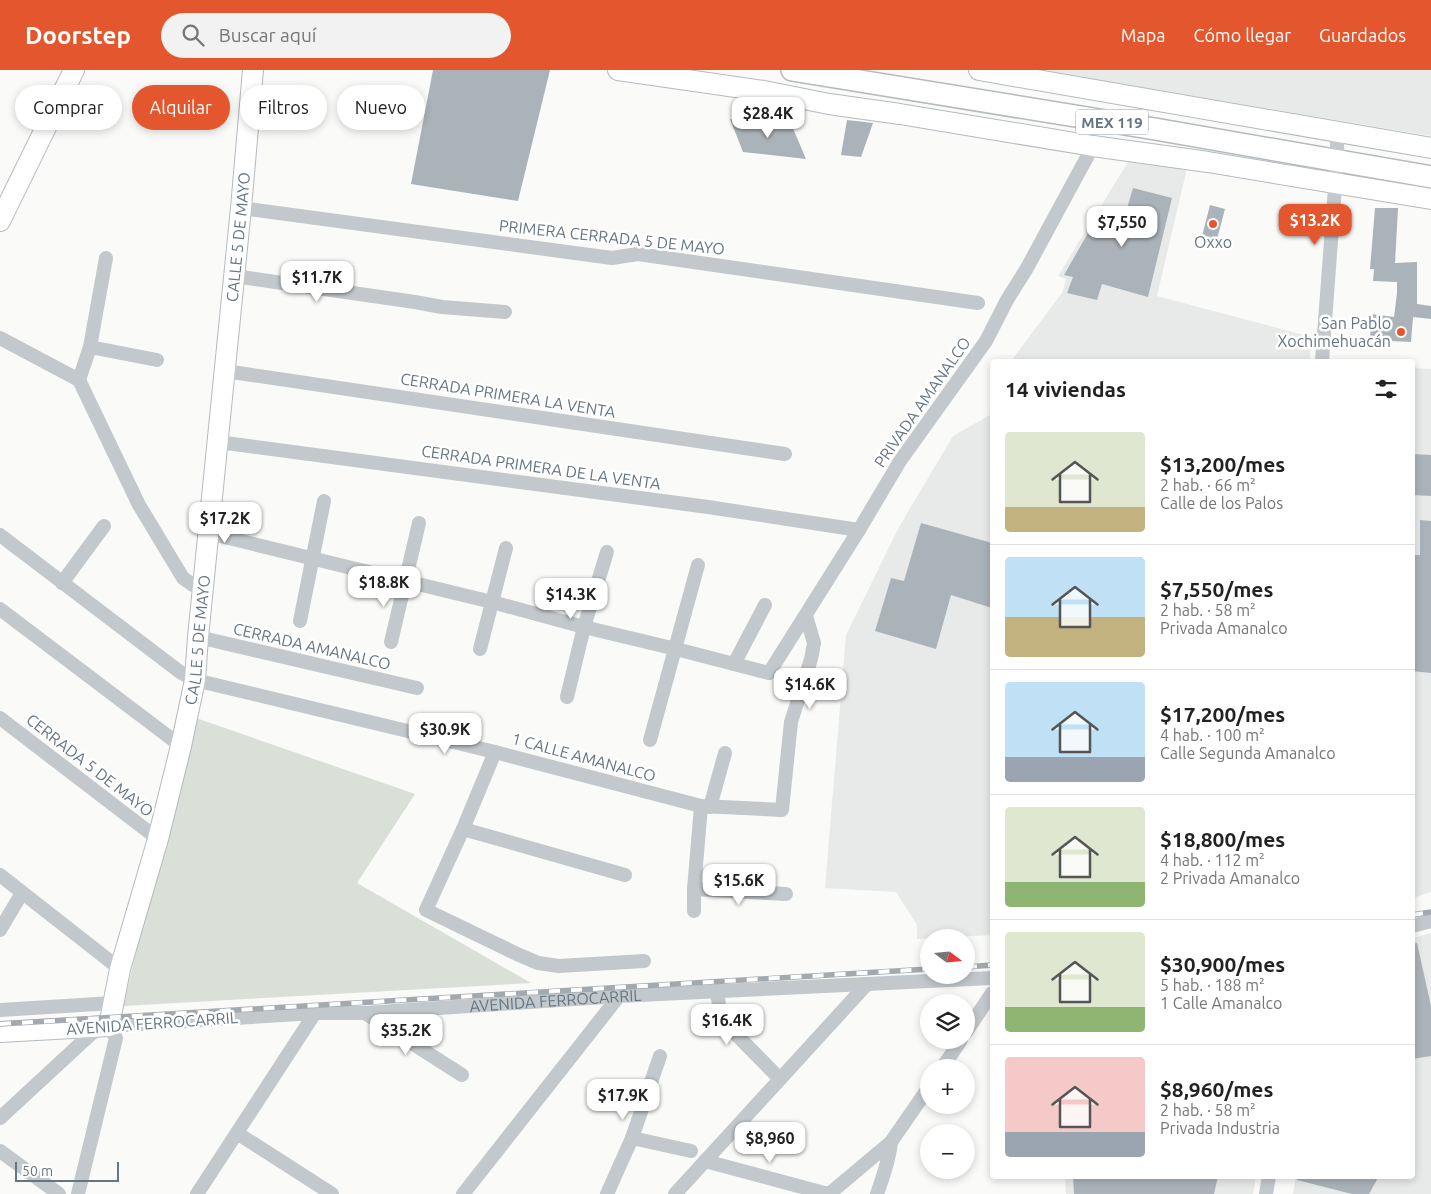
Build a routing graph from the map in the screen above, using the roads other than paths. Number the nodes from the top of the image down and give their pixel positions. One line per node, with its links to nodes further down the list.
1 (74, 70): 14 (main road)
2 (253, 70): 13 (main road, CALLE 5 DE MAYO)
3 (618, 70): 7 (main road)
4 (792, 70): 9 (main road, MEX 119)
5 (979, 70): 6 (main road)
6 (1337, 131): 8 (main road); 9 (street)
7 (1094, 146): 11 (main road); 30 (street, PRIVADA AMANALCO)
8 (1431, 148)
9 (1337, 161): 10 (main road, MEX 119); 11 (street)
10 (1431, 177)
11 (1335, 182): 12 (main road); 21 (street)
12 (1431, 199)
13 (241, 208): 16 (main road, CALLE 5 DE MAYO); 17 (street, PRIMERA CERRADA 5 DE MAYO)
14 (0, 221)
15 (106, 258): 20 (street)
16 (234, 276): 18 (street); 23 (main road, CALLE 5 DE MAYO)
17 (978, 303)
18 (505, 312)
19 (0, 338): 24 (street)
20 (90, 347): 22 (street); 24 (street)
21 (1322, 359)
22 (157, 360)
23 (225, 371): 25 (main road, CALLE 5 DE MAYO); 26 (street, CERRADA PRIMERA LA VENTA)
24 (80, 380): 39 (street)
25 (218, 442): 30 (street, CERRADA PRIMERA DE LA VENTA); 31 (main road, CALLE 5 DE MAYO)
26 (786, 454)
27 (324, 501): 35 (street)
28 (419, 523): 37 (street)
29 (104, 526): 38 (street)
30 (859, 530): 43 (street, PRIVADA AMANALCO)
31 (208, 533): 35 (street); 39 (main road, CALLE 5 DE MAYO)
32 (0, 535): 38 (street, 1 CALLE AMANALCO)
33 (506, 548): 40 (street)
34 (607, 552): 45 (street)
35 (313, 559): 37 (street); 44 (street)
36 (698, 565): 49 (street)
37 (405, 581): 40 (street); 47 (street)
38 (62, 583): 51 (street, 1 CALLE AMANALCO)
39 (203, 588): 46 (main road, CALLE 5 DE MAYO)
40 (492, 602): 45 (street); 48 (street)
41 (765, 605): 50 (street)
42 (0, 609): 56 (street)
43 (806, 616): 50 (street, PRIVADA AMANALCO); 59 (street, 1 CALLE AMANALCO)
44 (300, 621)
45 (584, 628): 49 (street); 53 (street)
46 (198, 637): 51 (main road, CALLE 5 DE MAYO); 52 (street, CERRADA AMANALCO)
47 (391, 642)
48 (480, 649)
49 (676, 649): 50 (street); 55 (street)
50 (734, 664)
51 (195, 680): 56 (main road, CALLE 5 DE MAYO); 57 (street, 1 CALLE AMANALCO)
52 (417, 688)
53 (567, 697)
54 (0, 718): 61 (street, CERRADA 5 DE MAYO)
55 (650, 740)
56 (181, 746): 61 (main road, CALLE 5 DE MAYO)
57 (495, 752): 59 (street, 1 CALLE AMANALCO); 60 (street)
58 (725, 753): 59 (street)
59 (706, 806): 64 (street)
60 (463, 829): 62 (street); 71 (street)
61 (158, 839): 72 (main road, CALLE 5 DE MAYO)
62 (626, 874)
63 (0, 875): 65 (street)
64 (694, 889): 66 (street); 67 (street)
65 (22, 892): 70 (street); 72 (street)
66 (786, 894)
67 (694, 911)
68 (1431, 921): 69 (street)
69 (1415, 925)
70 (0, 930)
71 (644, 961)
72 (120, 969): 78 (main road, CALLE 5 DE MAYO)
73 (990, 978): 74 (street, AVENIDA FERROCARRIL)
74 (868, 984): 75 (street, AVENIDA FERROCARRIL); 87 (street)
75 (716, 991): 76 (street, AVENIDA FERROCARRIL); 87 (street)
76 (619, 996): 80 (street, AVENIDA FERROCARRIL); 101 (street)
77 (990, 996): 82 (street)
78 (113, 1003): 79 (street); 83 (main road, CALLE 5 DE MAYO)
79 (0, 1010)
80 (365, 1012): 81 (street, AVENIDA FERROCARRIL); 86 (street)
81 (315, 1013): 83 (street, AVENIDA FERROCARRIL); 90 (street)
82 (975, 1018)
83 (109, 1026): 84 (main road, AVENIDA FERROCARRIL); 89 (street); 98 (street)
84 (0, 1032)
85 (660, 1056): 91 (street)
86 (462, 1074)
87 (780, 1079): 95 (street)
88 (920, 1099): 92 (street)
89 (0, 1118)
90 (237, 1133): 99 (street); 100 (street)
91 (632, 1138): 94 (street); 102 (street)
92 (891, 1142): 104 (street); 105 (street)
93 (0, 1151): 97 (street)
94 (691, 1151)
95 (705, 1161): 103 (street); 104 (street)
96 (1268, 1179): 106 (street)
97 (58, 1194)
98 (78, 1194)
99 (197, 1194)
100 (332, 1194)
101 (463, 1194)
102 (607, 1194)
103 (675, 1194)
104 (828, 1194)
105 (877, 1194)
106 (1266, 1194)

